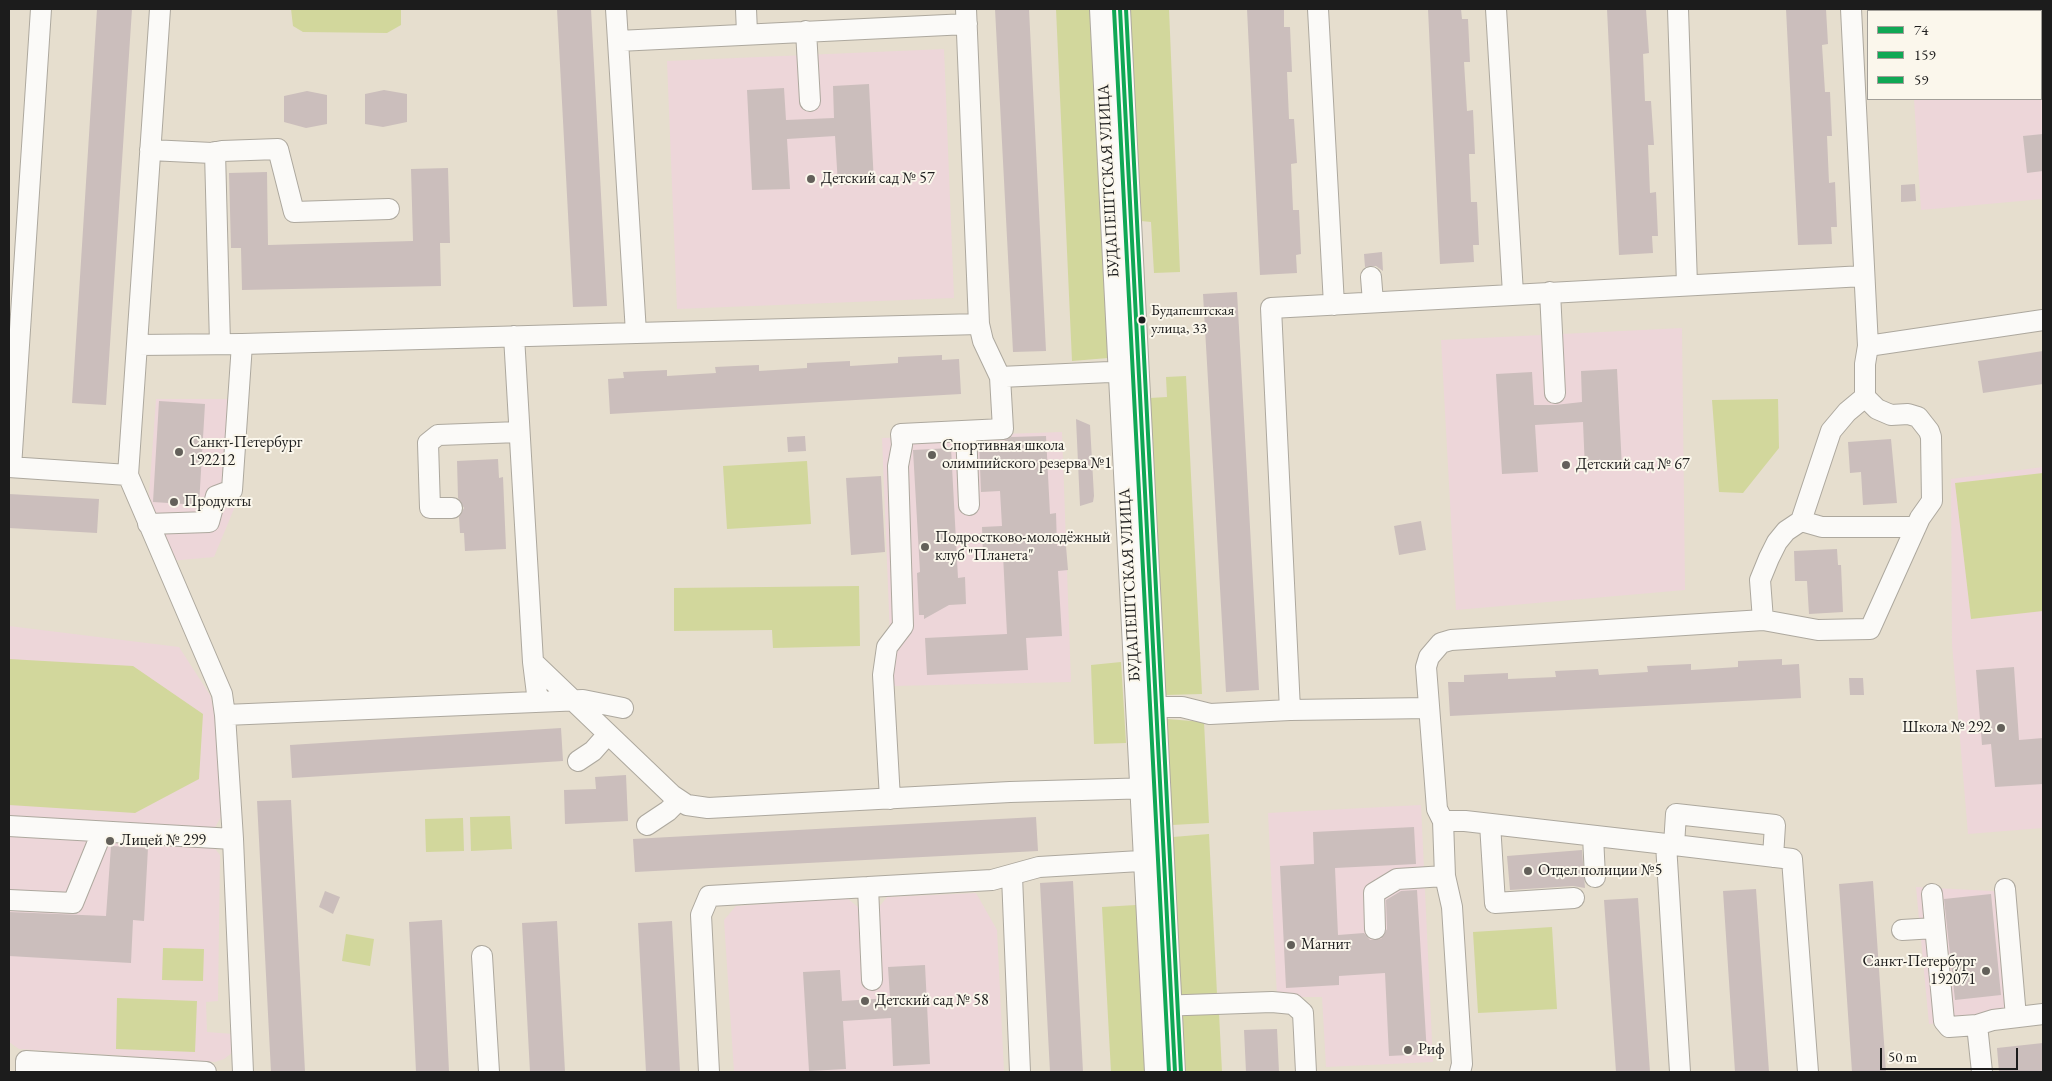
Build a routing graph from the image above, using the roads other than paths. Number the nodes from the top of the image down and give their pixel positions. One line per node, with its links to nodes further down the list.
1 (41, 9): 40 (street)
2 (160, 9): 16 (street)
3 (616, 9): 14 (street)
4 (746, 9): 13 (street)
5 (1100, 9): 34 (street, БУДАПЕШТСКАЯ УЛИЦА)
6 (1120, 9): 34 (street, БУДАПЕШТСКАЯ УЛИЦА)
7 (1318, 9): 25 (street)
8 (1496, 9): 23 (street)
9 (1678, 9): 21 (street)
10 (1851, 9): 19 (street)
11 (967, 16): 12 (street); 27 (street)
12 (806, 31): 13 (street); 15 (street)
13 (747, 34): 14 (street)
14 (618, 41): 28 (street)
15 (810, 101)
16 (150, 150): 17 (street); 32 (street)
17 (215, 152): 18 (street); 30 (street)
18 (389, 209)
19 (1864, 276): 21 (street); 33 (street)
20 (1371, 277): 24 (street)
21 (1687, 285): 22 (street)
22 (1550, 292): 23 (street); 36 (street)
23 (1513, 294): 24 (street)
24 (1373, 302): 25 (street)
25 (1334, 305): 54 (street)
26 (2043, 320): 33 (street)
27 (979, 324): 28 (street); 35 (street)
28 (636, 333): 29 (street)
29 (514, 336): 31 (street); 39 (street)
30 (220, 344): 31 (street); 32 (street)
31 (242, 344): 45 (street)
32 (137, 345): 41 (street)
33 (1868, 346): 37 (street)
34 (1129, 371): 35 (street); 51 (street, БУДАПЕШТСКАЯ УЛИЦА)
35 (1000, 377): 38 (street)
36 (1555, 392)
37 (1865, 397): 44 (street); 46 (street)
38 (966, 431): 42 (street); 59 (street)
39 (519, 432): 43 (street); 48 (street)
40 (10, 467): 41 (street)
41 (128, 475): 45 (street)
42 (969, 505)
43 (452, 508)
44 (1801, 521): 46 (street); 47 (street)
45 (148, 524): 55 (street)
46 (1916, 527): 47 (street)
47 (1763, 620): 53 (street)
48 (532, 662): 49 (street); 50 (street)
49 (538, 702): 50 (street); 55 (street)
50 (572, 702): 52 (street); 56 (street)
51 (1146, 707): 54 (street); 58 (street, БУДАПЕШТСКАЯ УЛИЦА)
52 (623, 708)
53 (1429, 708): 54 (street); 61 (street)
54 (1290, 710)
55 (226, 715): 67 (street)
56 (608, 734): 57 (street); 60 (street)
57 (578, 761)
58 (1150, 788): 59 (street); 70 (street, БУДАПЕШТСКАЯ УЛИЦА)
59 (890, 798): 60 (street)
60 (679, 800): 63 (street)
61 (1442, 821): 62 (street); 72 (street)
62 (1490, 824): 66 (street); 77 (street)
63 (647, 825)
64 (9, 826): 65 (street)
65 (102, 832): 67 (street); 78 (street)
66 (1593, 836): 68 (street); 73 (street)
67 (233, 839): 90 (street)
68 (1670, 844): 69 (street); 69 (street); 98 (street)
69 (1773, 857): 99 (street)
70 (1154, 860): 71 (street); 84 (street, БУДАПЕШТСКАЯ УЛИЦА)
71 (1012, 876): 74 (street); 93 (street)
72 (1445, 876): 80 (street); 97 (street)
73 (1595, 876)
74 (868, 887): 83 (street); 92 (street)
75 (2006, 889): 86 (street)
76 (1932, 894): 79 (street)
77 (1574, 898)
78 (9, 900)
79 (1935, 928): 81 (street); 87 (street)
80 (1375, 929)
81 (1902, 930)
82 (482, 956): 91 (street)
83 (872, 980)
84 (1162, 1006): 94 (street, БУДАПЕШТСКАЯ УЛИЦА); 95 (street, БУДАПЕШТСКАЯ УЛИЦА); 96 (street)
85 (2043, 1014): 86 (street)
86 (2016, 1017): 87 (street)
87 (1977, 1025): 100 (street)
88 (26, 1072): 89 (street)
89 (206, 1072)
90 (243, 1072)
91 (489, 1072)
92 (709, 1072)
93 (1020, 1072)
94 (1155, 1072)
95 (1175, 1072)
96 (1306, 1072)
97 (1460, 1072)
98 (1680, 1072)
99 (1808, 1072)
100 (1982, 1072)

